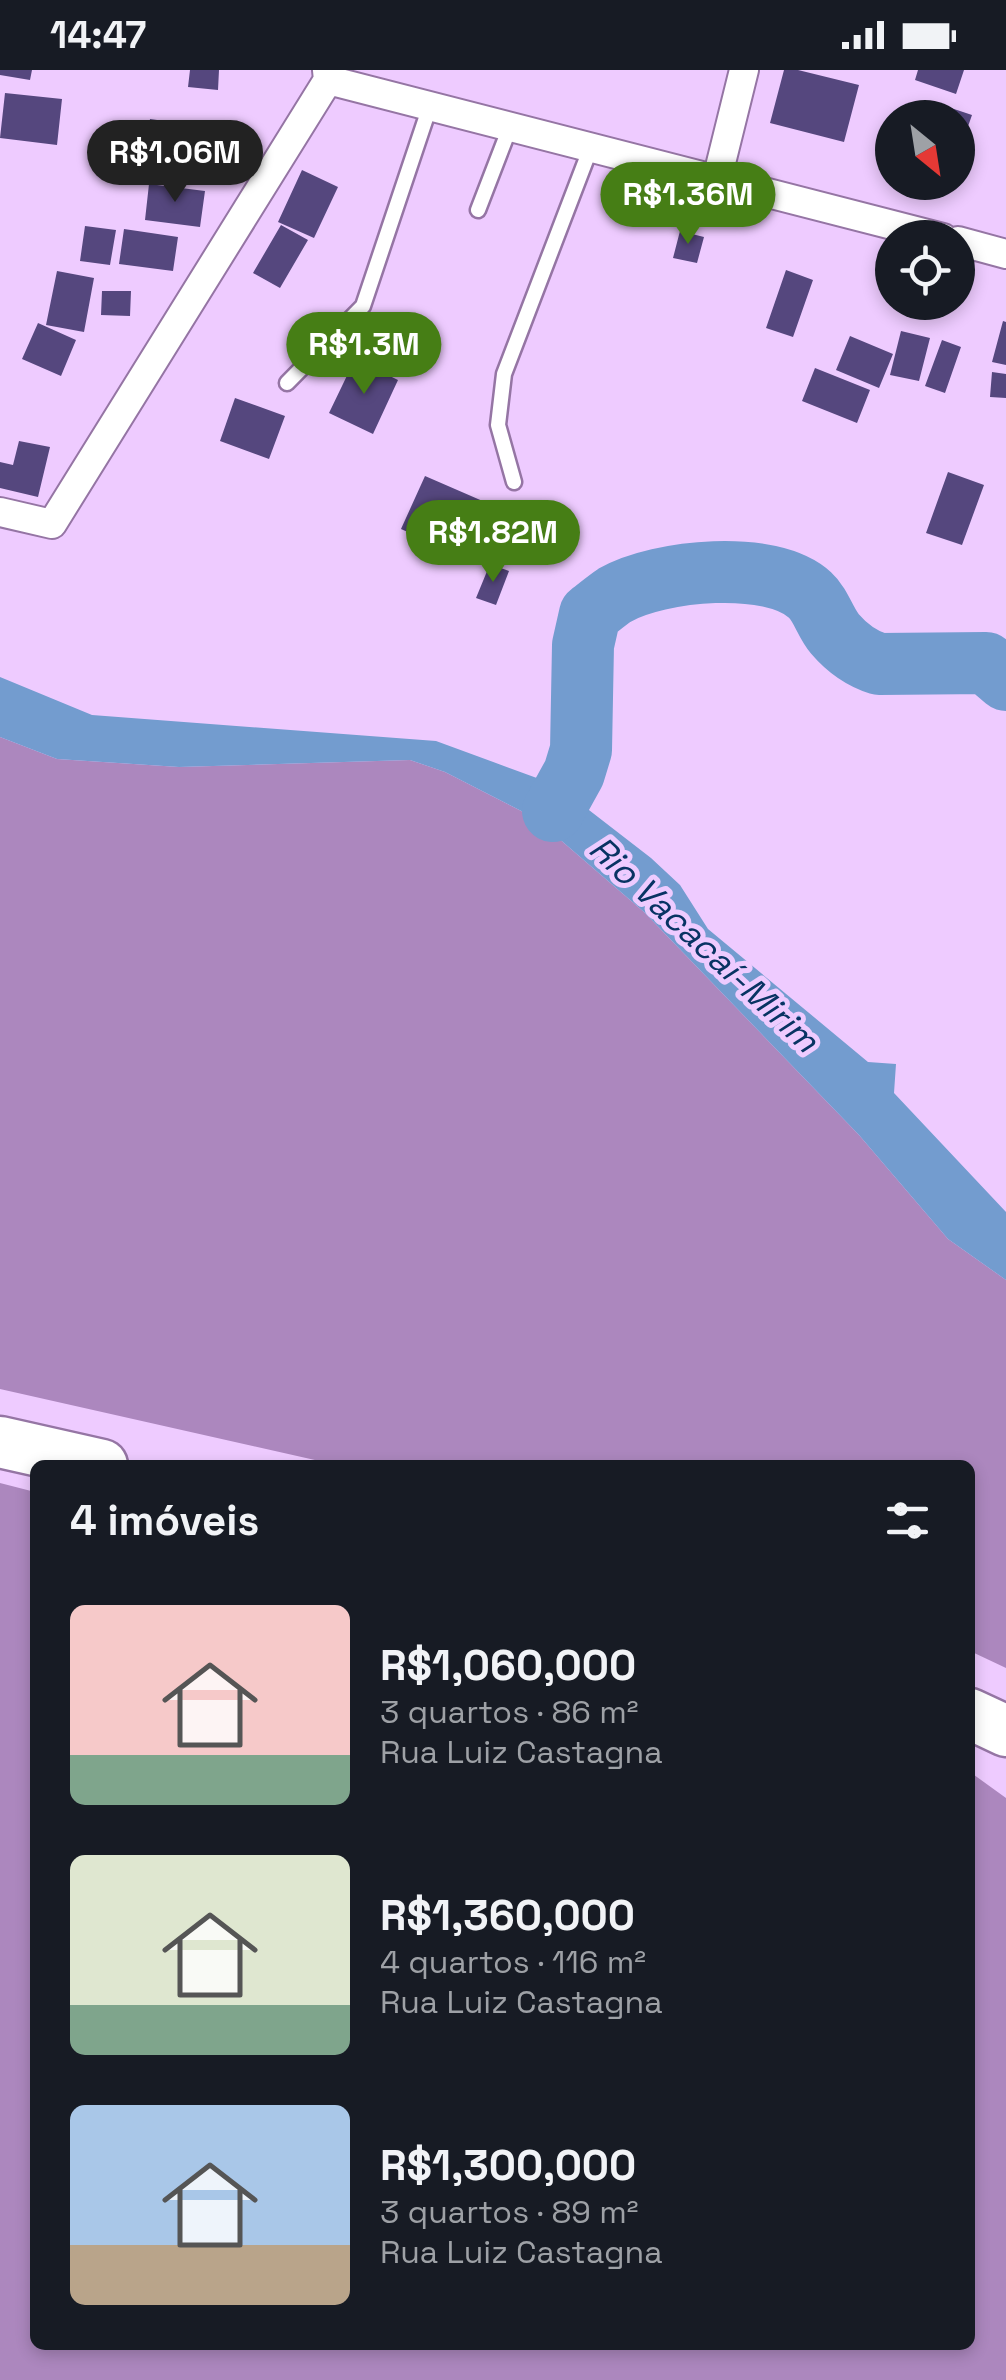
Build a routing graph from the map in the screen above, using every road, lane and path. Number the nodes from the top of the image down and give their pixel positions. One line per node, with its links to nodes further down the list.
1 (744, 70): 6 (street)
2 (327, 75): 3 (street); 13 (street)
3 (430, 106): 4 (street); 11 (lane)
4 (510, 127): 5 (street); 7 (lane)
5 (591, 147): 6 (street); 12 (lane)
6 (716, 179): 8 (street)
7 (478, 210)
8 (875, 220)
9 (975, 246): 10 (street)
10 (1006, 254)
11 (287, 383)
12 (514, 482)
13 (0, 512)
14 (0, 1442): 15 (highway)
15 (80, 1460)
16 (975, 1716): 17 (highway)
17 (1006, 1731)

